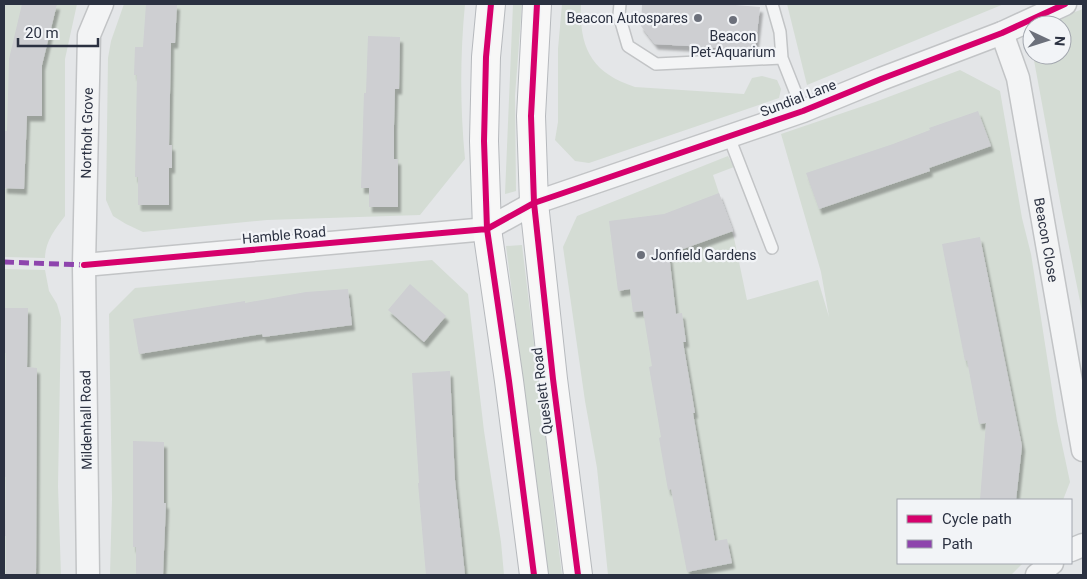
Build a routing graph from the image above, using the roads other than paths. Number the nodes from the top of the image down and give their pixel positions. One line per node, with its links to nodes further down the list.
1 (102, 4): 14 (street, Northolt Grove)
2 (491, 4): 12 (highway)
3 (537, 4): 11 (highway, Queslett Road)
4 (620, 4): 8 (lane)
5 (772, 4): 8 (lane)
6 (1065, 4): 7 (street, Sundial Lane)
7 (1002, 33): 9 (street, Sundial Lane); 15 (street, Beacon Close)
8 (782, 58): 9 (lane)
9 (804, 112): 10 (street, Sundial Lane)
10 (729, 137): 11 (street, Sundial Lane); 13 (lane)
11 (534, 203): 12 (street); 19 (highway, Queslett Road)
12 (487, 229): 14 (street, Hamble Road); 18 (highway)
13 (772, 248)
14 (84, 265): 17 (street, Mildenhall Road)
15 (1083, 450)
16 (1051, 564): 20 (street)
17 (88, 575)
18 (534, 575)
19 (578, 575)
20 (1037, 575)

